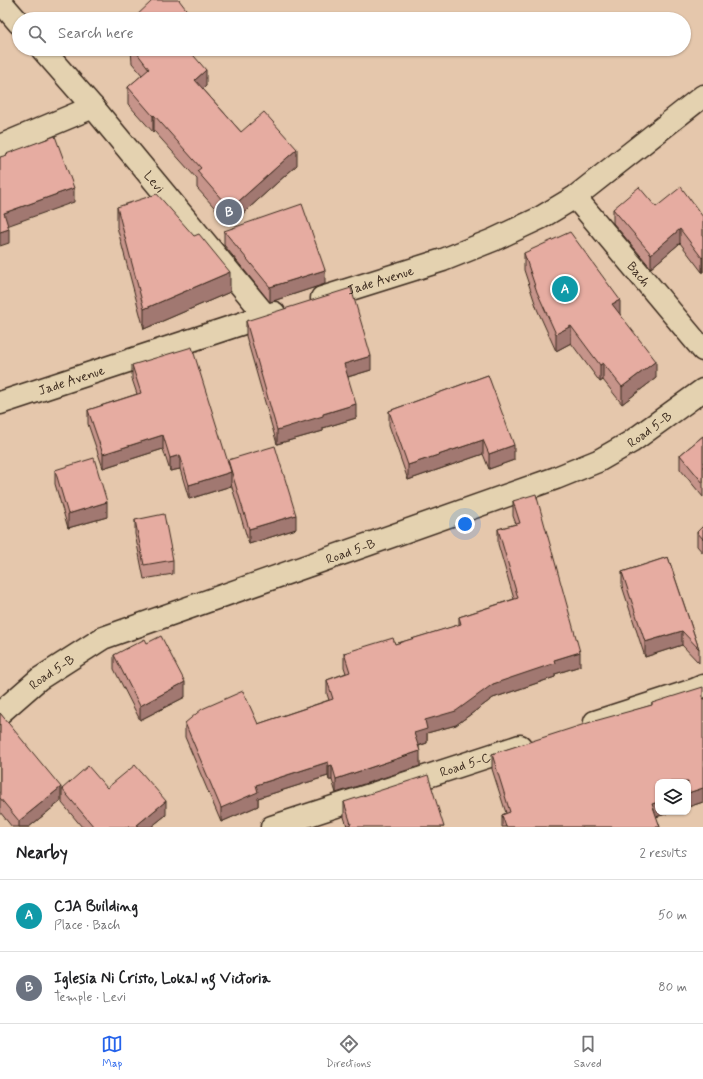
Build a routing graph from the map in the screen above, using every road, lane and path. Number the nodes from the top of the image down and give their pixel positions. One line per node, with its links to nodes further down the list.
1 (0, 1): 2 (street)
2 (12, 15)
3 (48, 56): 5 (street, Levi)
4 (703, 96): 7 (street, Jade Avenue)
5 (93, 107): 6 (street); 8 (street, Levi)
6 (0, 146)
7 (575, 197): 8 (street, Jade Avenue); 9 (street, Bach)
8 (266, 316): 11 (street, Jade Avenue)
9 (703, 350)
10 (703, 390): 13 (street, Road 5-B)
11 (0, 403)
12 (703, 686): 14 (street)
13 (0, 713)
14 (574, 729)
15 (536, 741): 16 (street, Road 5-C)
16 (272, 827)

